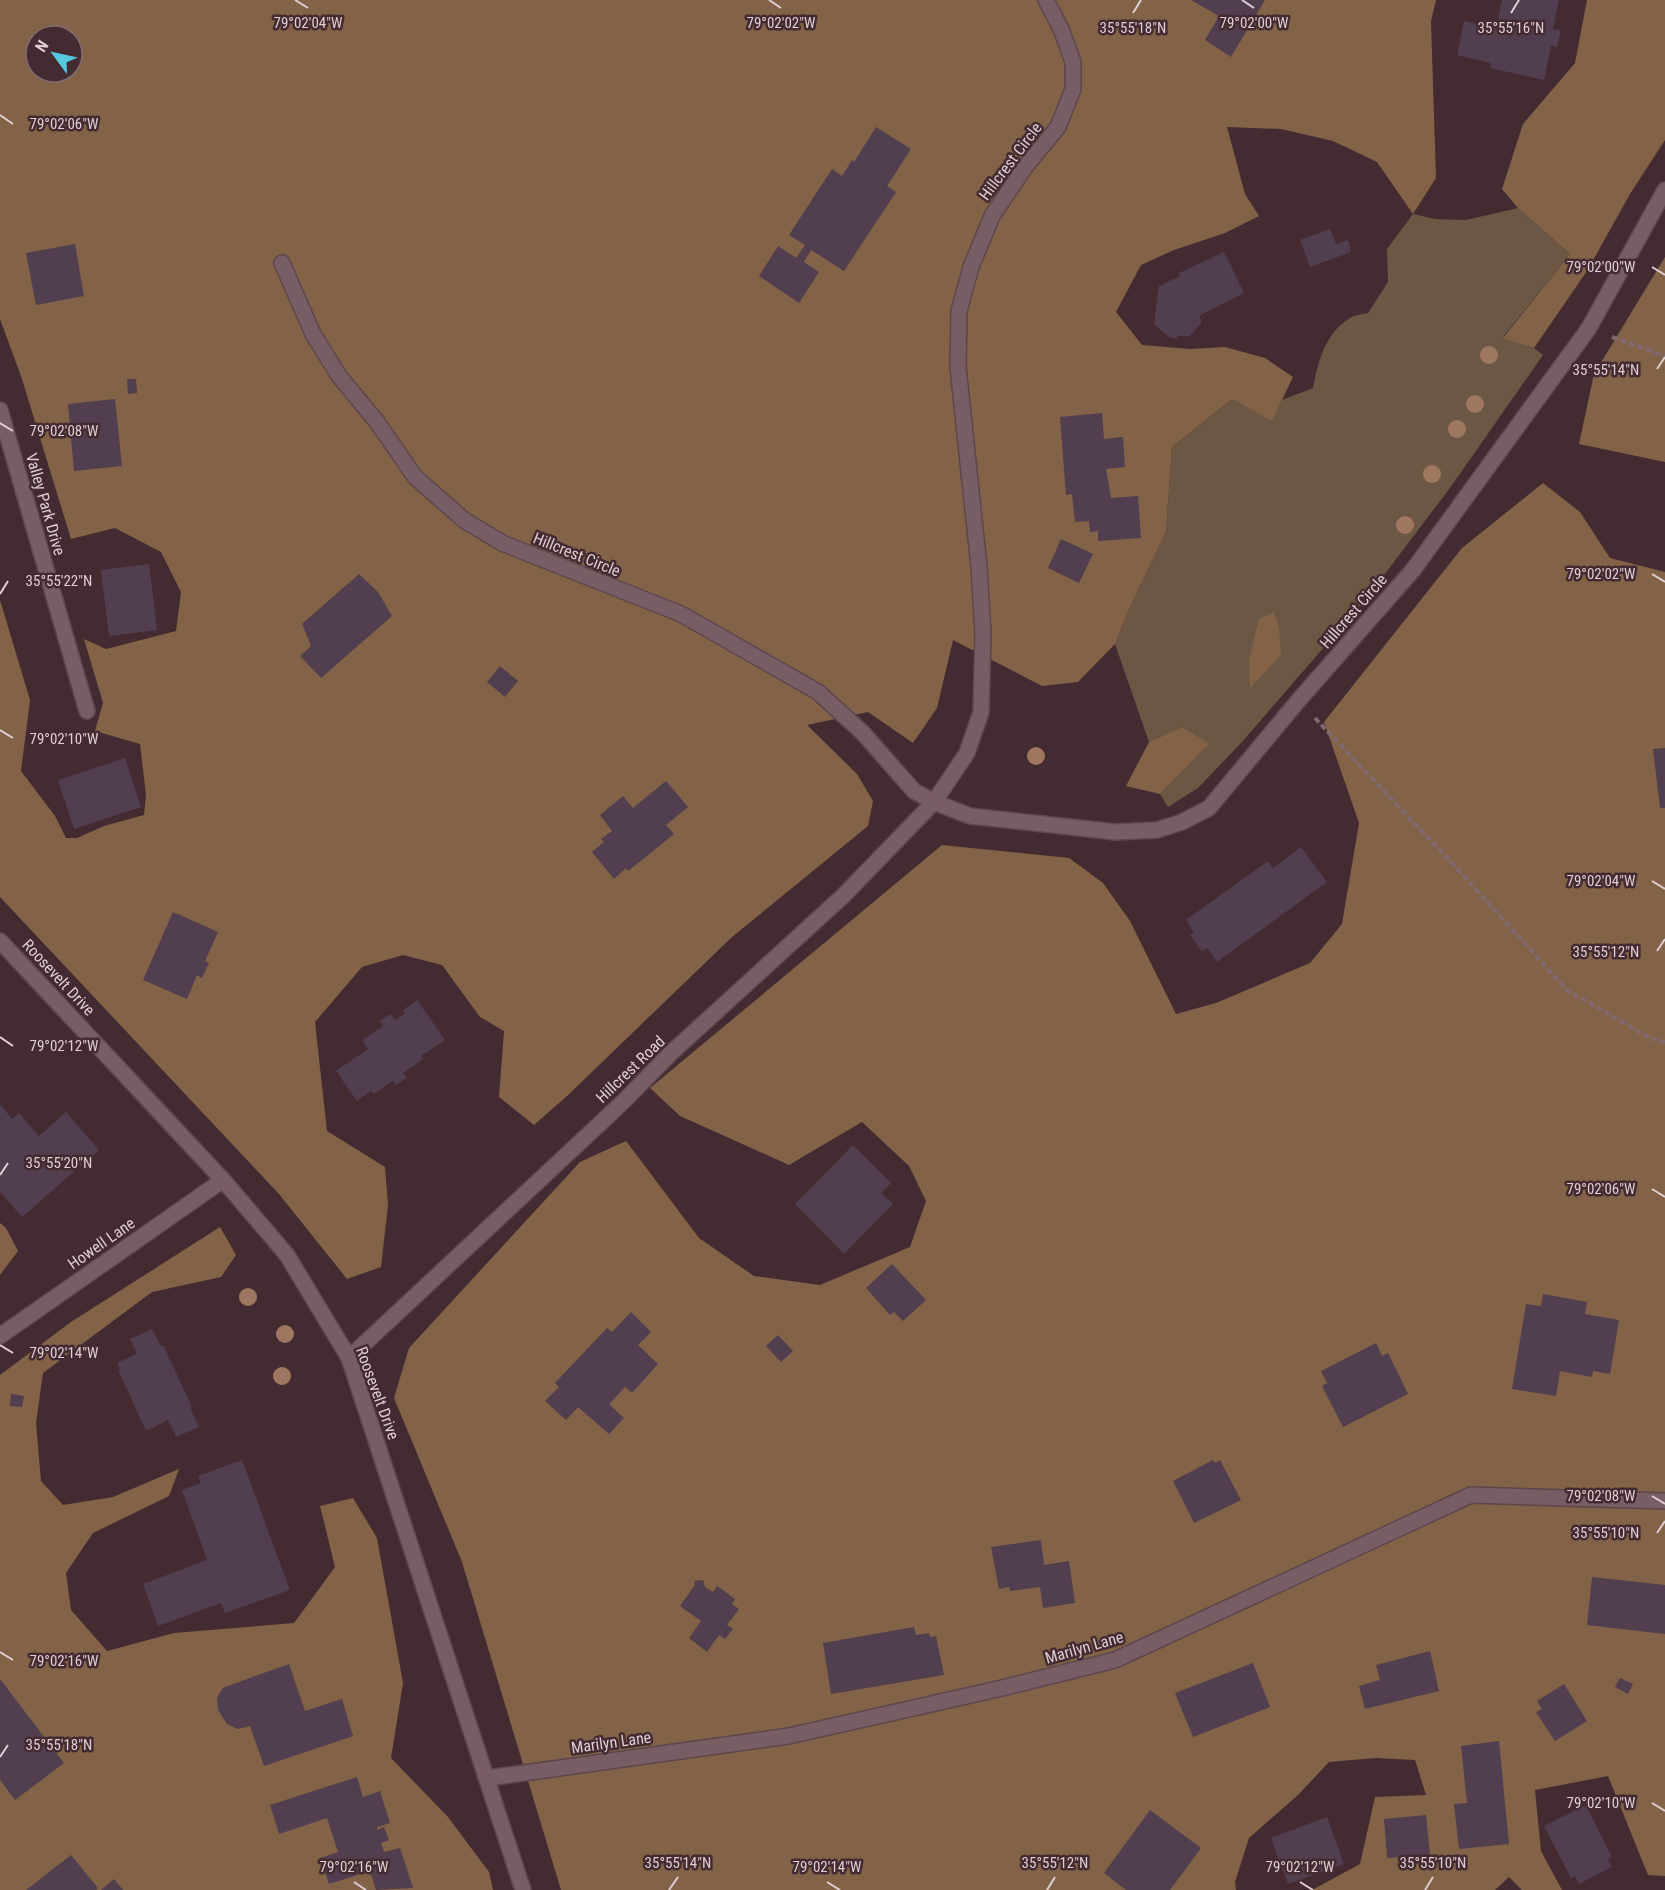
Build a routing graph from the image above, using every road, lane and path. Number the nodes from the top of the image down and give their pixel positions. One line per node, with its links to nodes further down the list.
1 (1046, 0): 9 (street, Hillcrest Circle)
2 (1665, 190): 4 (street, Hillcrest Circle)
3 (282, 263): 9 (street, Hillcrest Circle)
4 (1589, 328): 5 (path); 7 (street, Hillcrest Circle)
5 (1665, 356)
6 (0, 410): 8 (street, Valley Park Drive)
7 (1298, 701): 9 (street, Hillcrest Circle); 11 (path)
8 (87, 711)
9 (934, 802): 14 (street, Hillcrest Road)
10 (0, 941): 12 (street, Roosevelt Drive)
11 (1665, 1042)
12 (223, 1180): 13 (street, Howell Lane); 14 (street, Roosevelt Drive)
13 (0, 1336)
14 (349, 1358): 16 (street, Roosevelt Drive)
15 (1665, 1500): 16 (street, Marilyn Lane)
16 (488, 1778): 17 (street, Roosevelt Drive)
17 (523, 1890)

